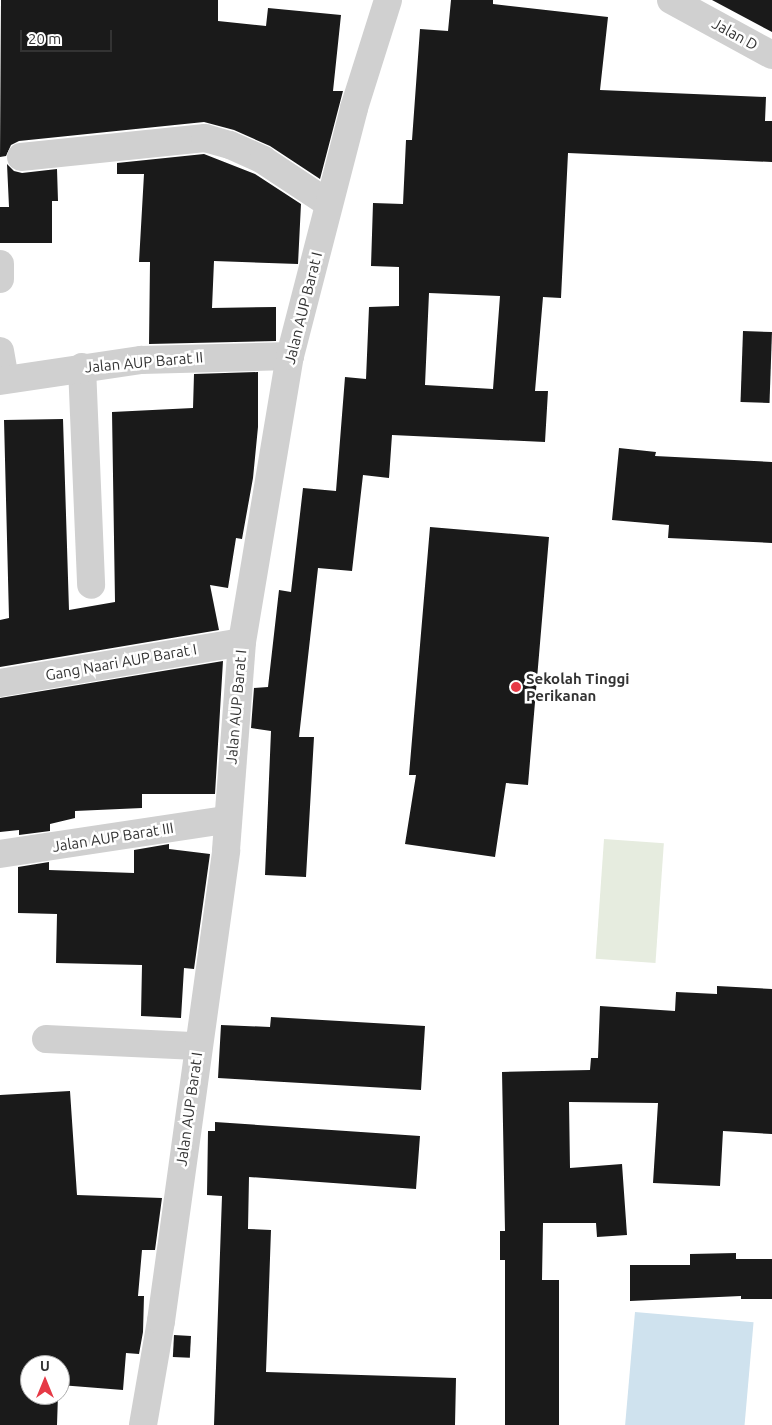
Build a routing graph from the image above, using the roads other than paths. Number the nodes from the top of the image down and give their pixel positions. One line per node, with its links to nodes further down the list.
1 (388, 0): 5 (street, Jalan AUP Barat I)
2 (684, 3): 3 (street, Jalan D)
3 (772, 55)
4 (21, 157): 5 (street)
5 (328, 203): 9 (street, Jalan AUP Barat I)
6 (0, 264): 7 (street)
7 (0, 279)
8 (0, 351): 11 (street)
9 (290, 356): 10 (street, Jalan AUP Barat II); 13 (street, Jalan AUP Barat I)
10 (82, 367): 11 (street, Jalan AUP Barat II); 12 (street)
11 (2, 381)
12 (91, 585)
13 (242, 642): 14 (street, Gang Naari AUP Barat I); 15 (street, Jalan AUP Barat I)
14 (0, 683)
15 (226, 820): 16 (street, Jalan AUP Barat III); 18 (street, Jalan AUP Barat I)
16 (0, 854)
17 (46, 1039): 18 (street)
18 (197, 1046): 19 (street, Jalan AUP Barat I)
19 (143, 1425)

